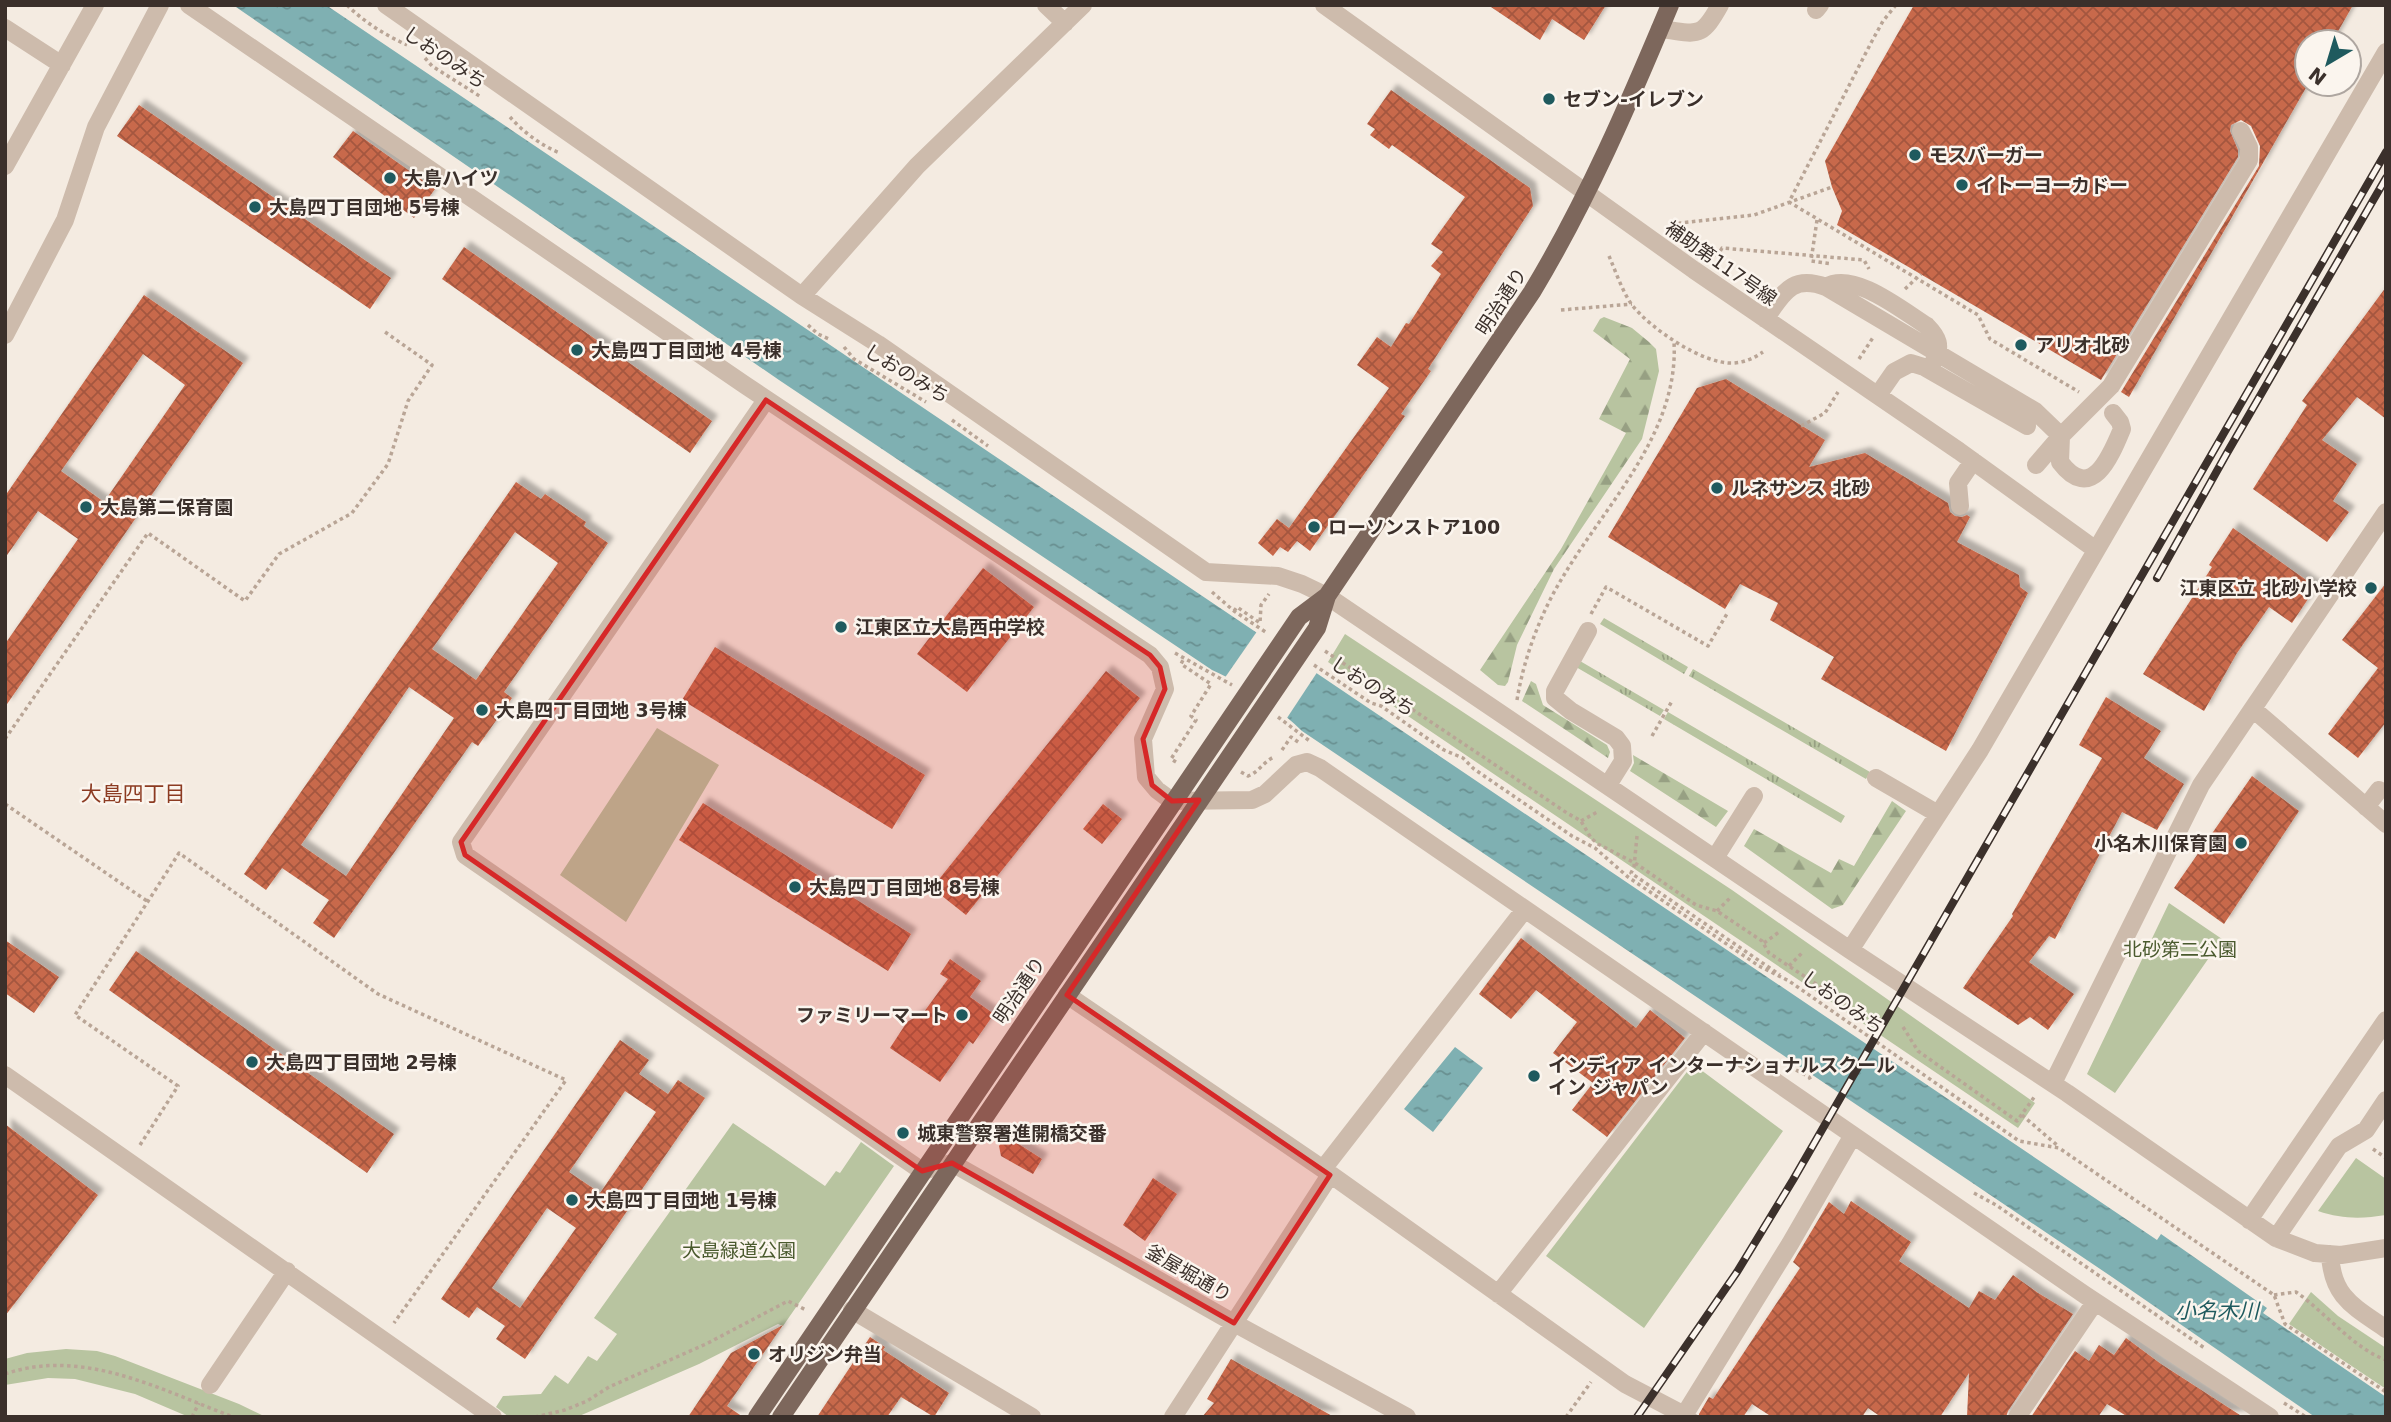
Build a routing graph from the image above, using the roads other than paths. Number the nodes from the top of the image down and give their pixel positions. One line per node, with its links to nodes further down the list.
1 (95, 5): 14 (street)
2 (160, 5): 20 (street)
3 (189, 5): 24 (street)
4 (386, 5): 18 (street)
5 (1046, 5): 10 (street)
6 (1083, 5): 10 (street)
7 (1324, 5): 17 (street, 補助第117号線)
8 (1670, 5): 12 (main road, 明治通り)
9 (1720, 5): 12 (street)
10 (1065, 23): 18 (street)
11 (5, 28): 14 (street)
12 (1660, 29): 17 (main road, 明治通り)
13 (2386, 52): 32 (street)
14 (62, 65): 16 (street)
15 (2241, 131): 27 (street)
16 (5, 166)
17 (1587, 194): 19 (street, 補助第117号線); 33 (main road, 明治通り)
18 (802, 296): 33 (street)
19 (1765, 319): 21 (street); 23 (street, 補助第117号線)
20 (5, 335)
21 (1937, 353): 22 (street); 27 (street)
22 (1929, 370): 23 (street); 26 (street)
23 (1878, 395): 28 (street, 補助第117号線)
24 (766, 400): 41 (street); 56 (street)
25 (2113, 413): 27 (street)
26 (2027, 426)
27 (2061, 436): 29 (street)
28 (1973, 461): 30 (street); 32 (street, 補助第117号線)
29 (2036, 465)
30 (1960, 506)
31 (2386, 512): 35 (street)
32 (2096, 550): 43 (street)
33 (1326, 596): 37 (street); 40 (main road, 明治通り); 41 (main road, 明治通り)
34 (1588, 625): 37 (street)
35 (2253, 709): 42 (street); 52 (street)
36 (1876, 778): 43 (street)
37 (1608, 785): 45 (street)
38 (2379, 790): 42 (street)
39 (1754, 796): 45 (street)
40 (1199, 800): 41 (street); 46 (street); 48 (main road, 明治通り)
41 (1172, 801): 56 (main road, 明治通り)
42 (2366, 807): 44 (street)
43 (1938, 814): 47 (street)
44 (2386, 824)
45 (1715, 858): 47 (street)
46 (1525, 909): 50 (street); 57 (street)
47 (1850, 950): 52 (street)
48 (1067, 995): 55 (main road, 明治通り); 57 (street)
49 (2386, 1020): 58 (street)
50 (1704, 1032): 54 (street); 63 (street)
51 (5, 1075): 62 (street)
52 (2053, 1083): 58 (street)
53 (2386, 1100): 59 (street)
54 (1853, 1135): 64 (street); 69 (street)
55 (952, 1163): 56 (street); 65 (main road, 明治通り); 66 (street, 釜屋堀通り)
56 (922, 1171): 71 (main road, 明治通り)
57 (1326, 1172): 63 (street); 66 (street)
58 (2249, 1220): 59 (street)
59 (2276, 1238): 61 (street)
60 (2386, 1248): 61 (street)
61 (2330, 1254): 67 (street)
62 (287, 1272): 68 (street); 70 (street)
63 (1498, 1294): 69 (street)
64 (2095, 1302): 76 (street); 77 (street)
65 (852, 1310): 72 (main road, 明治通り); 73 (street)
66 (1234, 1323): 74 (street); 75 (street, 釜屋堀通り)
67 (2386, 1329)
68 (210, 1385)
69 (1685, 1416)
70 (493, 1417)
71 (757, 1417)
72 (781, 1417)
73 (1032, 1417)
74 (1173, 1417)
75 (1407, 1417)
76 (2017, 1417)
77 (2270, 1417)

